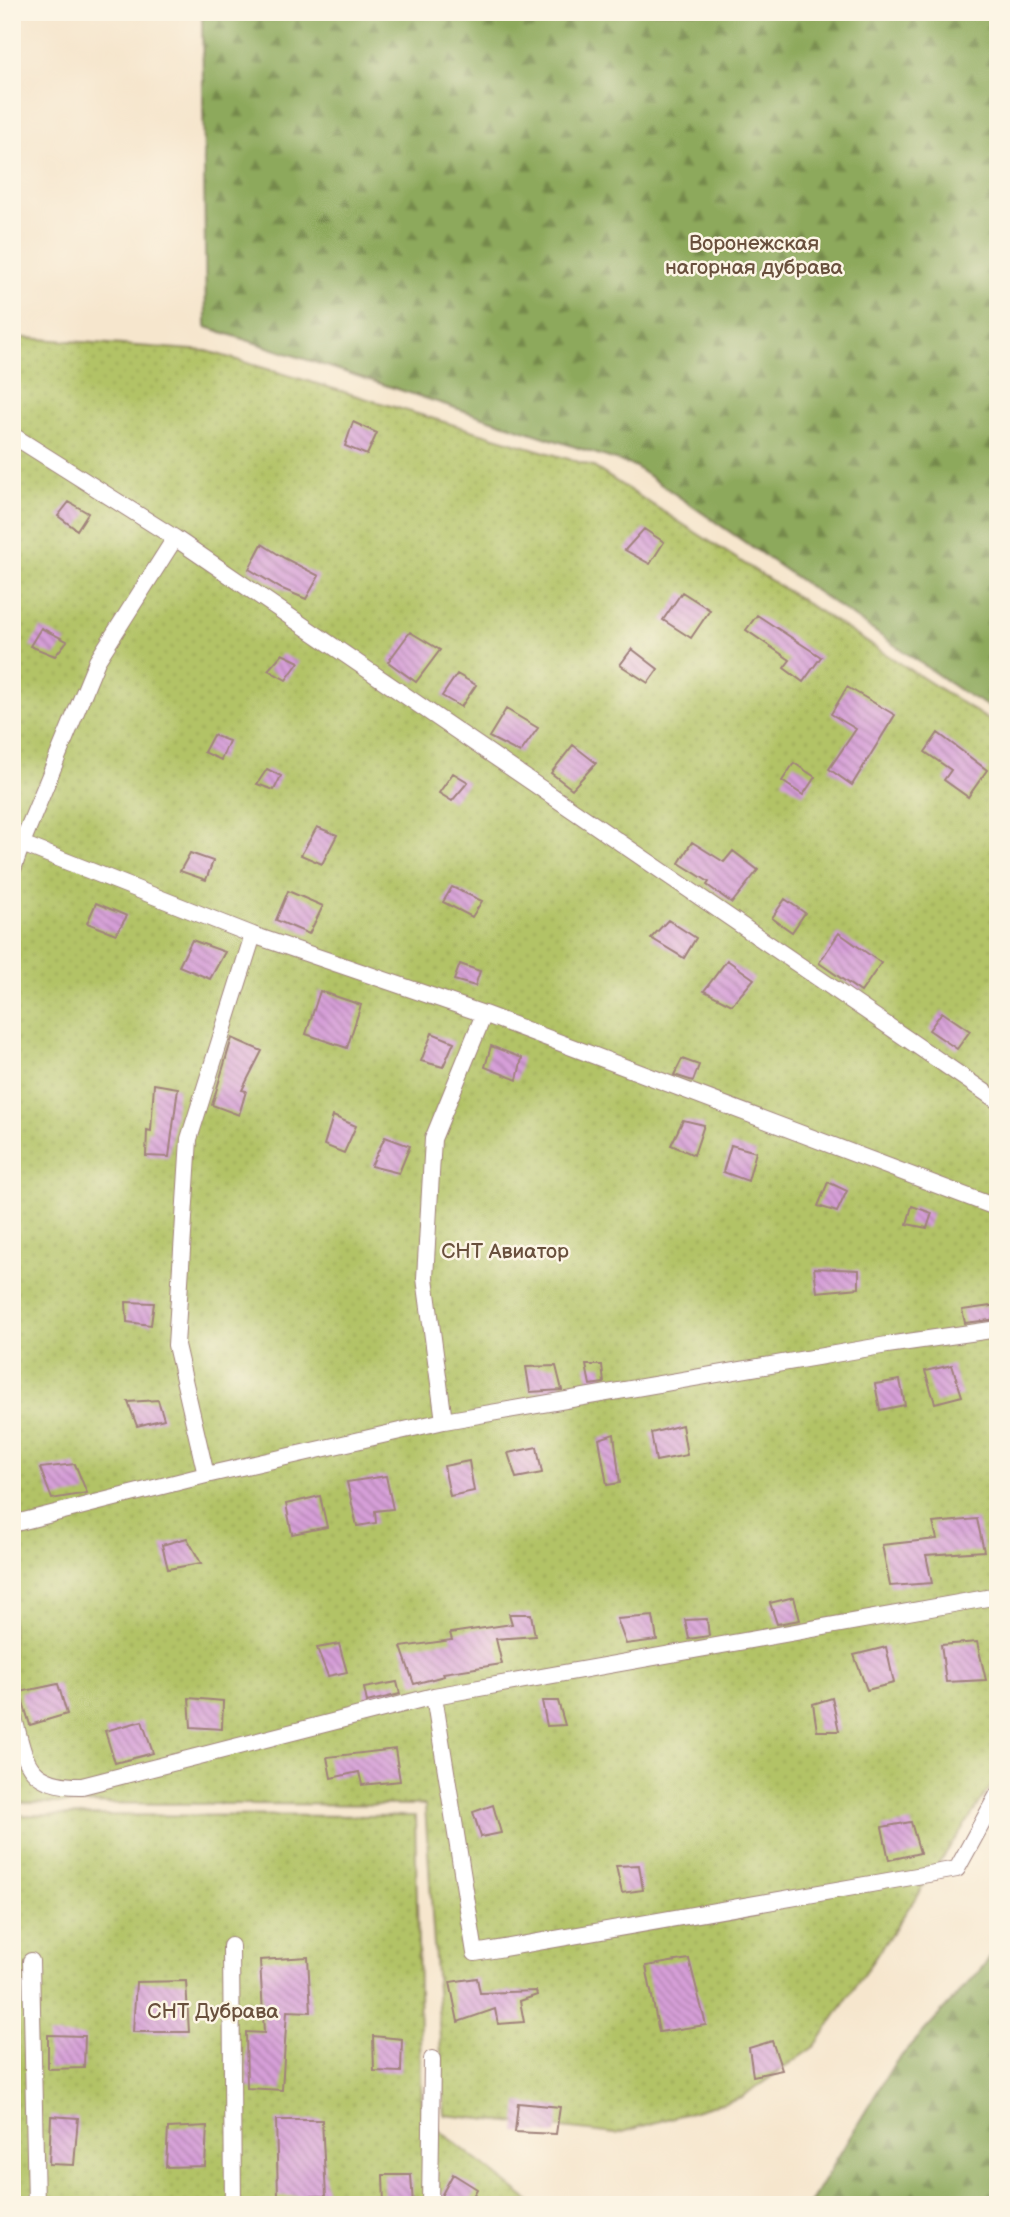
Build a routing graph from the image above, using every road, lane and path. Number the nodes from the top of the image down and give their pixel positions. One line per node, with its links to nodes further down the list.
1 (12, 435): 2 (street)
2 (175, 538): 3 (street); 7 (street)
3 (17, 841): 4 (street); 5 (street)
4 (12, 872)
5 (253, 935): 6 (street); 11 (street)
6 (484, 1014): 8 (street); 10 (street)
7 (998, 1101)
8 (998, 1208)
9 (998, 1329): 10 (street)
10 (444, 1421): 11 (street)
11 (206, 1475): 12 (street)
12 (12, 1524)
13 (998, 1596): 14 (street)
14 (434, 1696): 15 (street); 16 (street)
15 (12, 1710)
16 (998, 1794)
17 (231, 1946): 21 (street)
18 (31, 1961): 20 (street)
19 (432, 2059): 22 (street)
20 (36, 2205)
21 (233, 2205)
22 (430, 2205)

